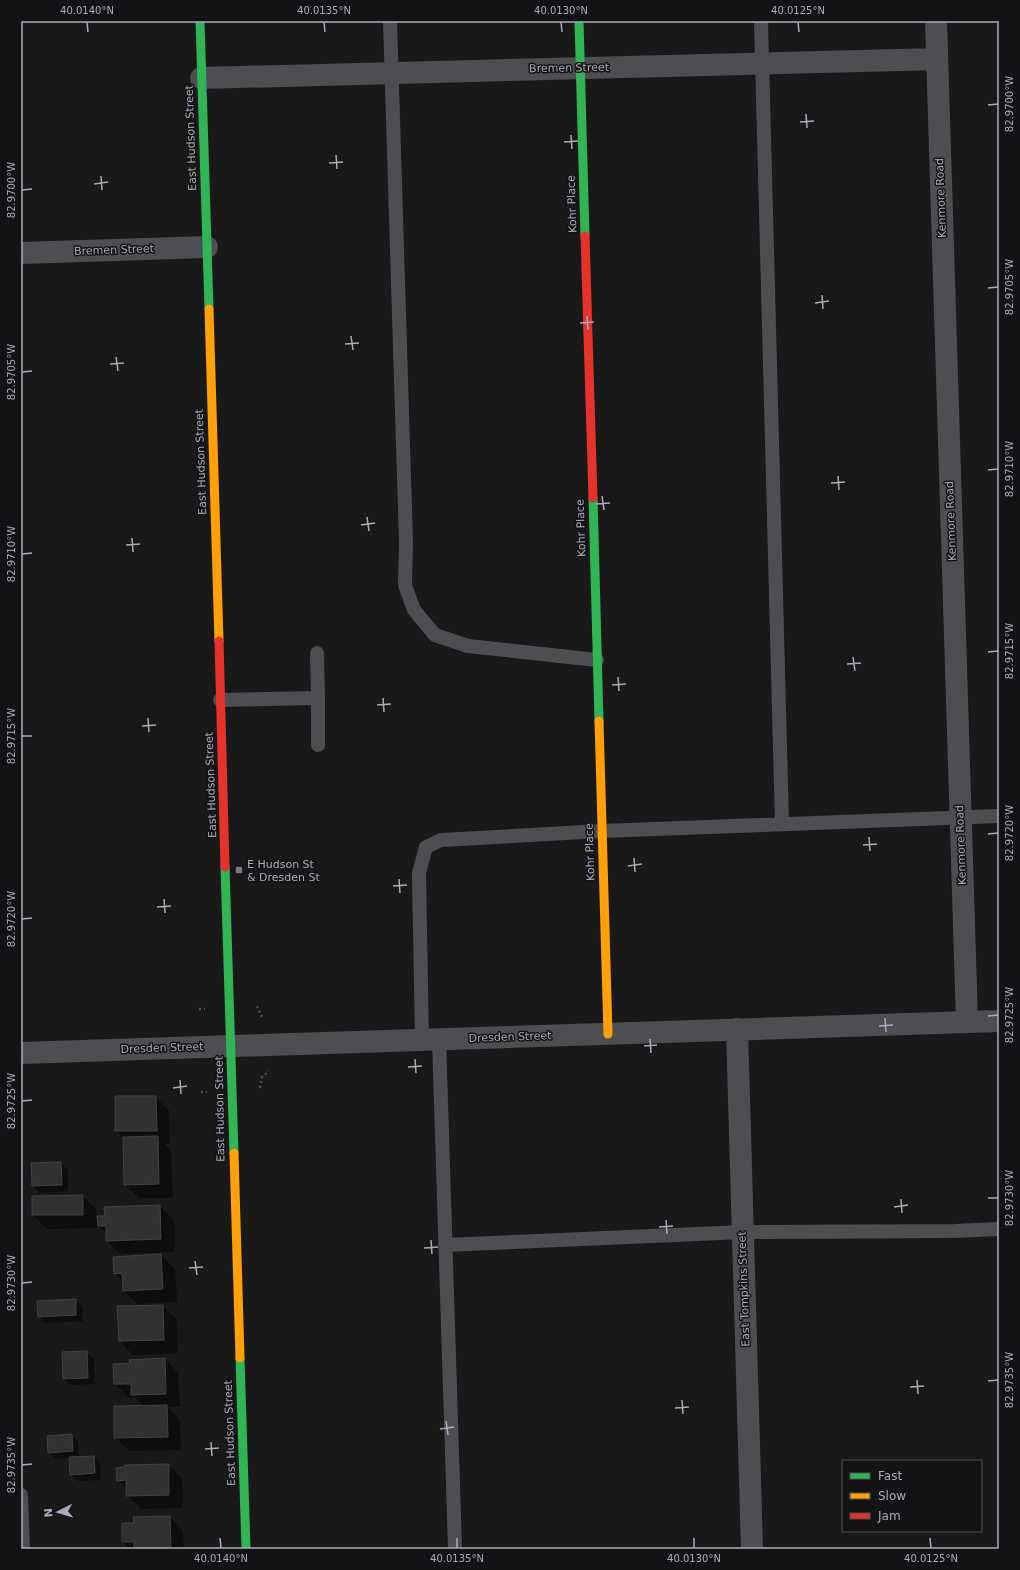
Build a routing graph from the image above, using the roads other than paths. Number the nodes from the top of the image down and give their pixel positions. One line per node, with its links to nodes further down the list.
1 (200, 21): 10 (main road, East Hudson Street)
2 (390, 21): 9 (lane)
3 (579, 21): 8 (main road, Kohr Place)
4 (761, 21): 7 (lane)
5 (936, 21): 6 (street, Kenmore Road)
6 (937, 59): 7 (street, Bremen Street); 19 (street, Kenmore Road)
7 (763, 63): 8 (street, Bremen Street); 20 (lane)
8 (580, 67): 9 (street, Bremen Street); 14 (main road, Kohr Place)
9 (391, 72): 10 (street, Bremen Street); 14 (lane)
10 (201, 78): 11 (main road, East Hudson Street)
11 (207, 247): 12 (street, Bremen Street); 16 (main road, East Hudson Street)
12 (21, 253)
13 (317, 653): 15 (lane)
14 (597, 660): 21 (main road, Kohr Place)
15 (318, 698): 16 (lane); 17 (lane)
16 (220, 700): 27 (main road, East Hudson Street)
17 (318, 745)
18 (999, 816): 19 (lane)
19 (960, 818): 20 (lane); 23 (street, Kenmore Road)
20 (782, 824): 21 (lane)
21 (602, 831): 25 (main road, Kohr Place); 26 (lane)
22 (999, 1021): 23 (street, Dresden Street)
23 (967, 1022): 24 (street, Dresden Street)
24 (737, 1029): 25 (street, Dresden Street); 30 (street, East Tompkins Street)
25 (608, 1034): 26 (street, Dresden Street)
26 (430, 1039): 27 (street, Dresden Street); 31 (lane)
27 (231, 1045): 28 (street, Dresden Street); 34 (main road, East Hudson Street)
28 (21, 1053)
29 (999, 1229): 30 (lane)
30 (743, 1232): 31 (lane); 36 (street, East Tompkins Street)
31 (445, 1245): 35 (lane)
32 (21, 1495): 33 (lane)
33 (23, 1549)
34 (246, 1549)
35 (455, 1549)
36 (752, 1549)

